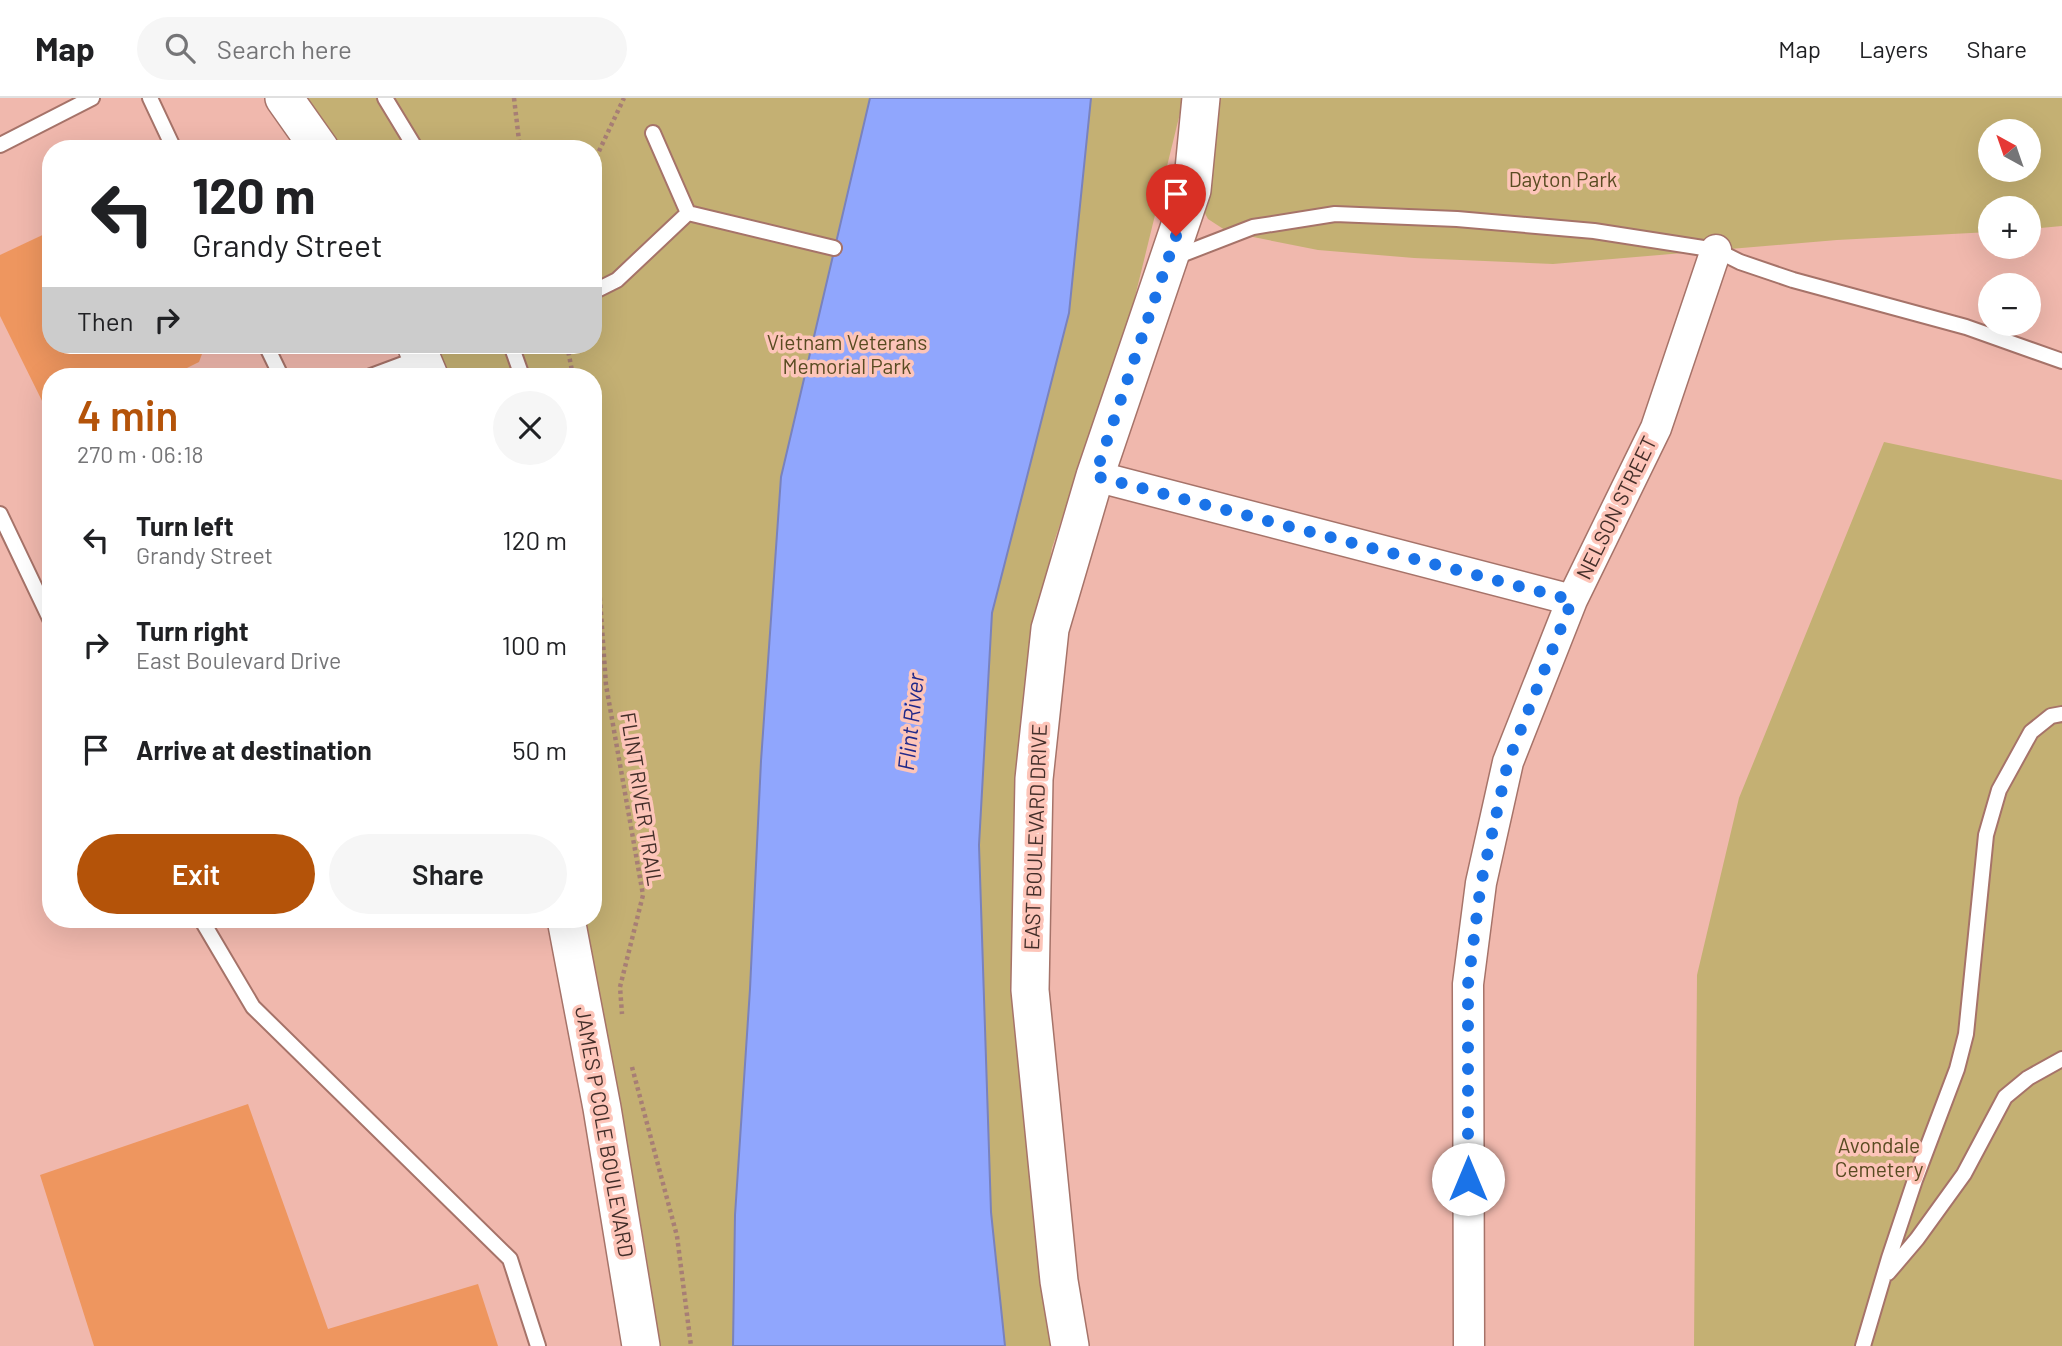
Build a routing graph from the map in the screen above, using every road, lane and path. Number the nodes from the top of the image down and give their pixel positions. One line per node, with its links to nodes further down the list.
1 (92, 98): 13 (lane)
2 (150, 98): 9 (lane)
3 (284, 98): 10 (street)
4 (385, 98): 11 (lane)
5 (514, 98): 12 (path)
6 (624, 98): 14 (path)
7 (1201, 98): 18 (street, EAST BOULEVARD DRIVE)
8 (653, 133): 15 (lane)
9 (170, 140)
10 (314, 140)
11 (411, 140)
12 (519, 140)
13 (0, 145)
14 (602, 145)
15 (688, 213): 16 (lane); 19 (lane)
16 (835, 248)
17 (1716, 250): 18 (lane); 21 (lane); 25 (street, NELSON STREET)
18 (1168, 260): 23 (street, EAST BOULEVARD DRIVE)
19 (602, 288)
20 (422, 359): 22 (lane)
21 (2062, 361)
22 (395, 368)
23 (1095, 476): 25 (street); 38 (street, EAST BOULEVARD DRIVE)
24 (0, 514): 26 (lane)
25 (1572, 600): 39 (street, NELSON STREET)
26 (42, 602)
27 (602, 628): 31 (path, FLINT RIVER TRAIL)
28 (2062, 714): 34 (lane)
29 (206, 928): 35 (lane)
30 (568, 928): 36 (street, JAMES P COLE BOULEVARD)
31 (623, 1021)
32 (630, 1059): 37 (path)
33 (2062, 1059): 34 (lane)
34 (1882, 1280): 40 (lane)
35 (538, 1346)
36 (641, 1346)
37 (691, 1346)
38 (1070, 1346)
39 (1469, 1346)
40 (1863, 1346)

